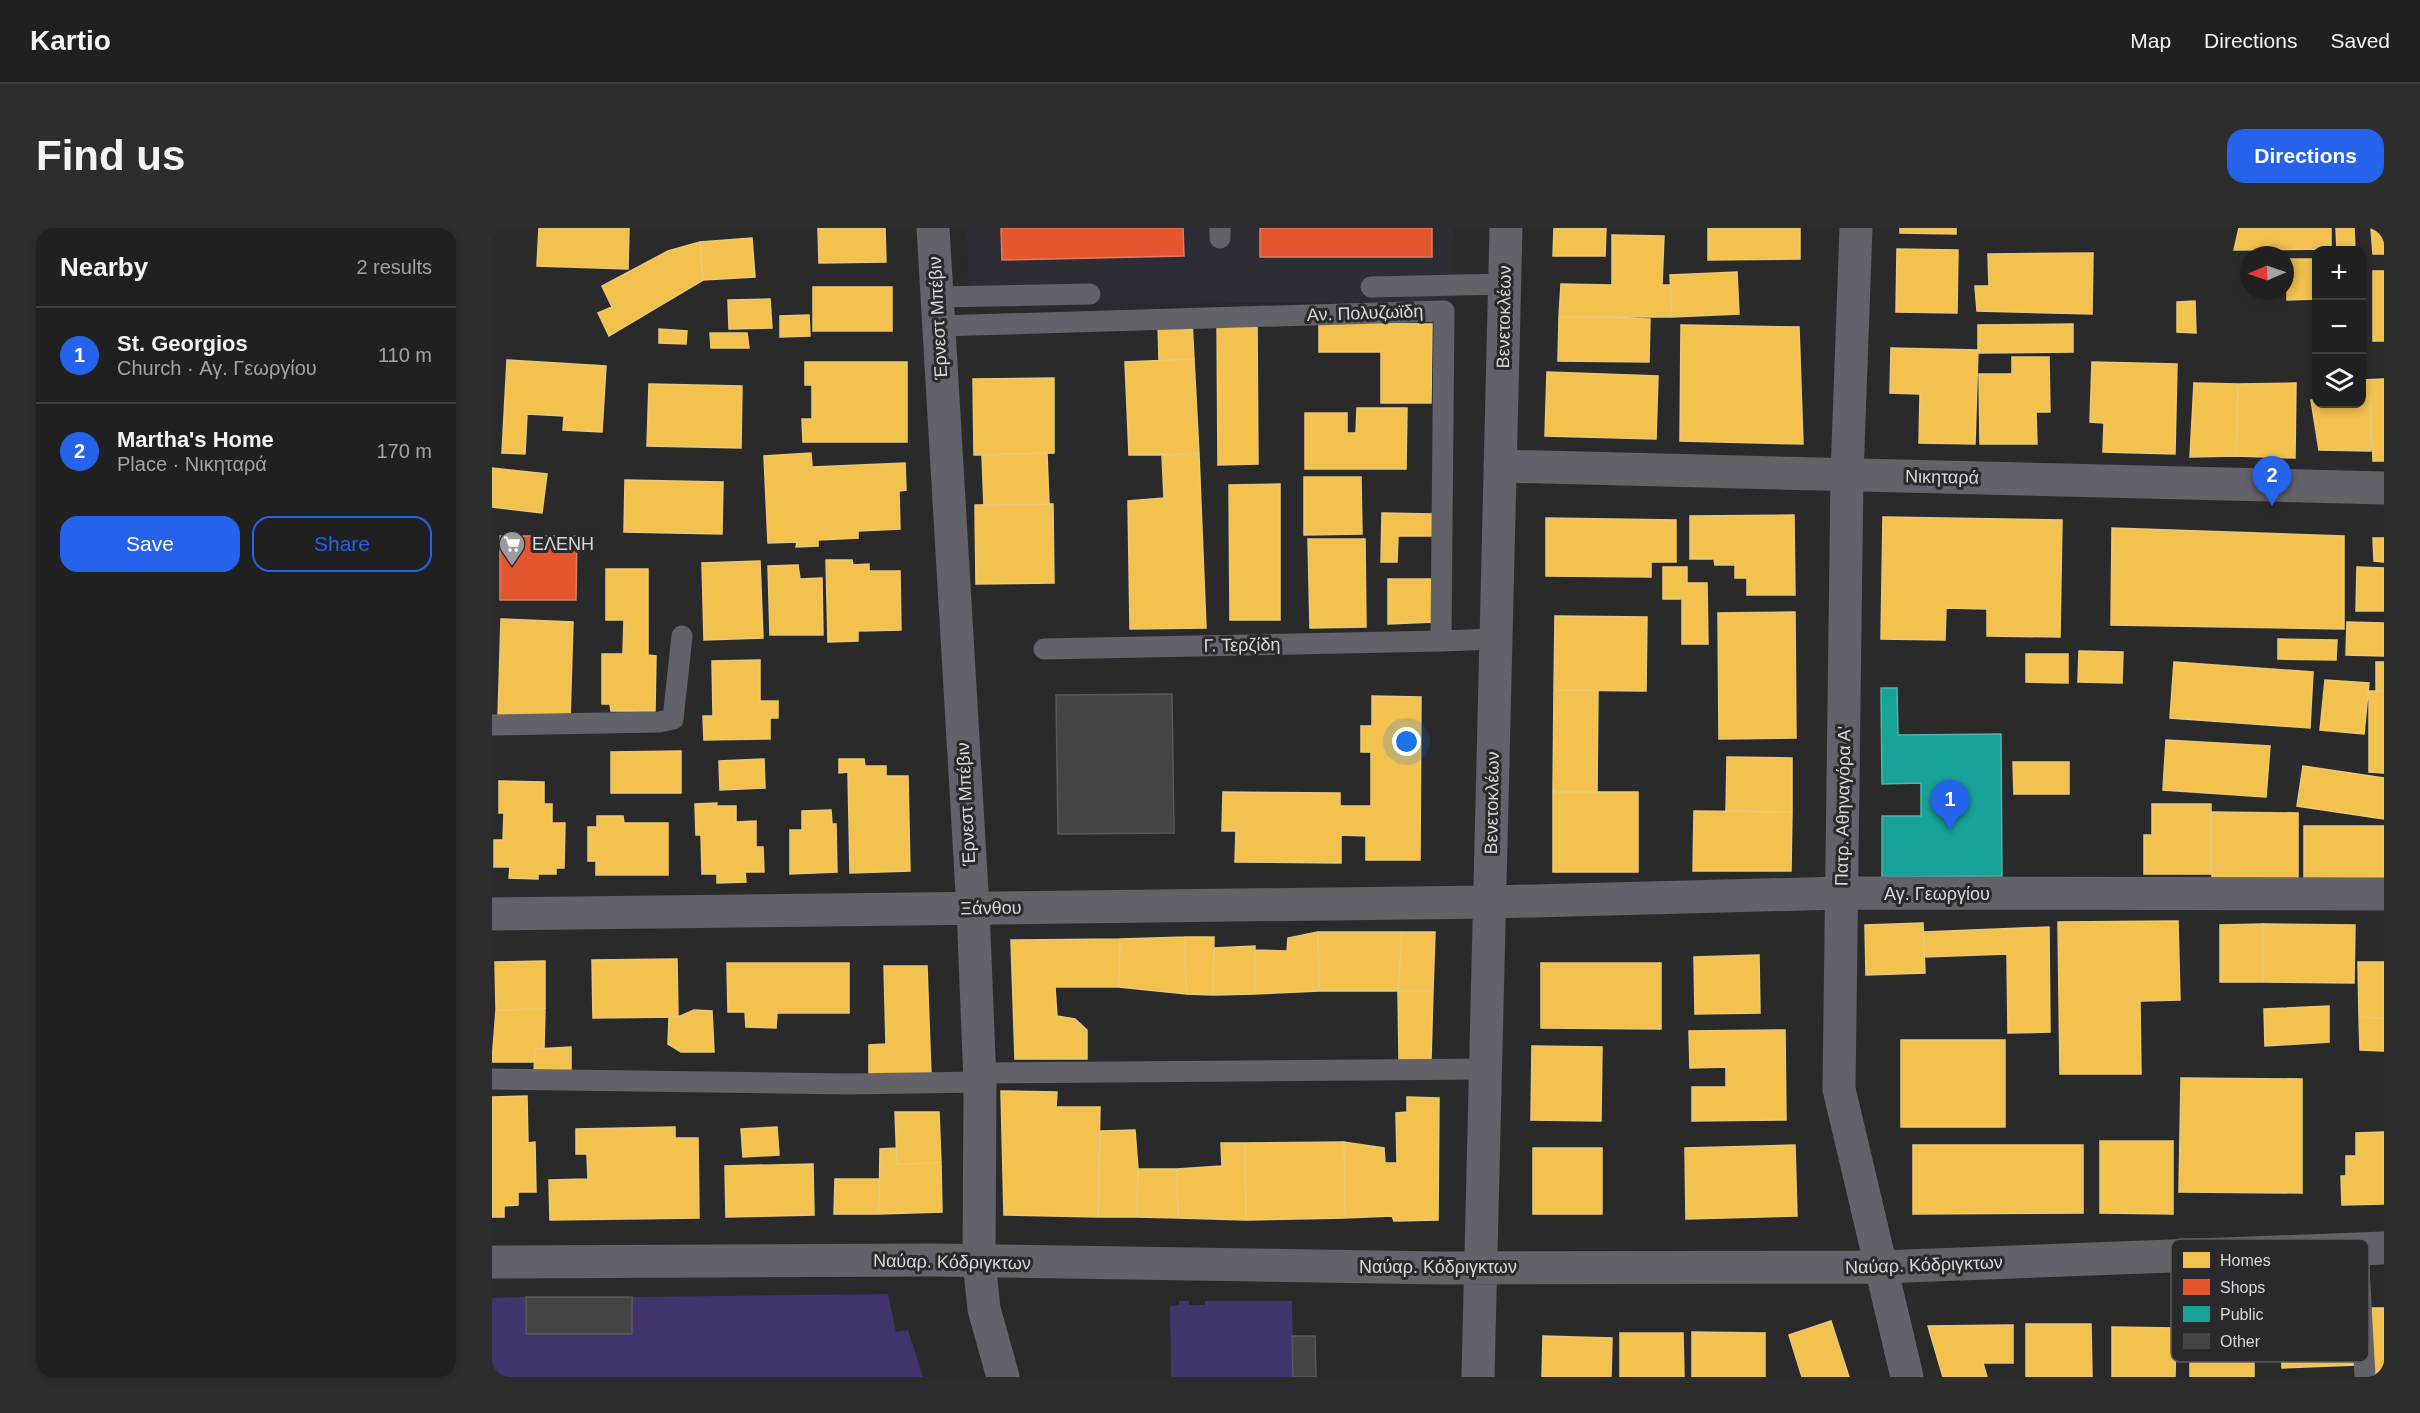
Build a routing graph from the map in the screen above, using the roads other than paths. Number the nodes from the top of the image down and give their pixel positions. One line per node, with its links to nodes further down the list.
1 (933, 228): 7 (street, Έρνεστ Μπέβιν)
2 (1506, 228): 4 (street, Βενετοκλέων)
3 (1856, 228): 9 (street, Πατρ. Αθηναγόρα Α')
4 (1505, 284): 5 (lane); 8 (street, Βενετοκλέων)
5 (1371, 287)
6 (1090, 294): 7 (lane)
7 (937, 311): 13 (lane, Αν. Πολυζωϊδη); 19 (street, Έρνεστ Μπέβιν)
8 (1500, 466): 9 (street, Νικηταρά); 12 (street, Βενετοκλέων)
9 (1847, 475): 10 (street, Νικηταρά); 16 (street, Πατρ. Αθηναγόρα Α')
10 (2384, 488)
11 (682, 636): 15 (lane)
12 (1496, 639): 13 (lane); 18 (street, Βενετοκλέων)
13 (1441, 641): 14 (lane, Γ. Τερζίδη)
14 (1044, 648)
15 (492, 725)
16 (1842, 893): 17 (street, Αγ. Γεωργίου); 18 (street, Αγ. Γεωργίου); 29 (street, Πατρ. Αθηναγόρα Α')
17 (2384, 894)
18 (1490, 902): 19 (street, Ξάνθου); 21 (street, Βενετοκλέων)
19 (973, 909): 20 (street, Ξάνθου); 22 (street, Έρνεστ Μπέβιν)
20 (492, 914)
21 (1486, 1069): 22 (lane); 28 (street, Βενετοκλέων)
22 (980, 1077): 23 (lane); 26 (street, Έρνεστ Μπέβιν)
23 (492, 1079)
24 (2371, 1249): 30 (lane)
25 (2171, 1256): 29 (street, Ναύαρ. Κόδριγκτων)
26 (979, 1261): 27 (street, Ναύαρ. Κόδριγκτων); 28 (street, Ναύαρ. Κόδριγκτων); 32 (street, Έρνεστ Μπέβιν)
27 (492, 1262)
28 (1481, 1267): 29 (street, Ναύαρ. Κόδριγκτων); 33 (street, Βενετοκλέων)
29 (1880, 1267): 34 (street, Πατρ. Αθηναγόρα Α')
30 (2369, 1292)
31 (2366, 1362): 35 (lane)
32 (1003, 1377)
33 (1478, 1377)
34 (1907, 1377)
35 (2365, 1377)

